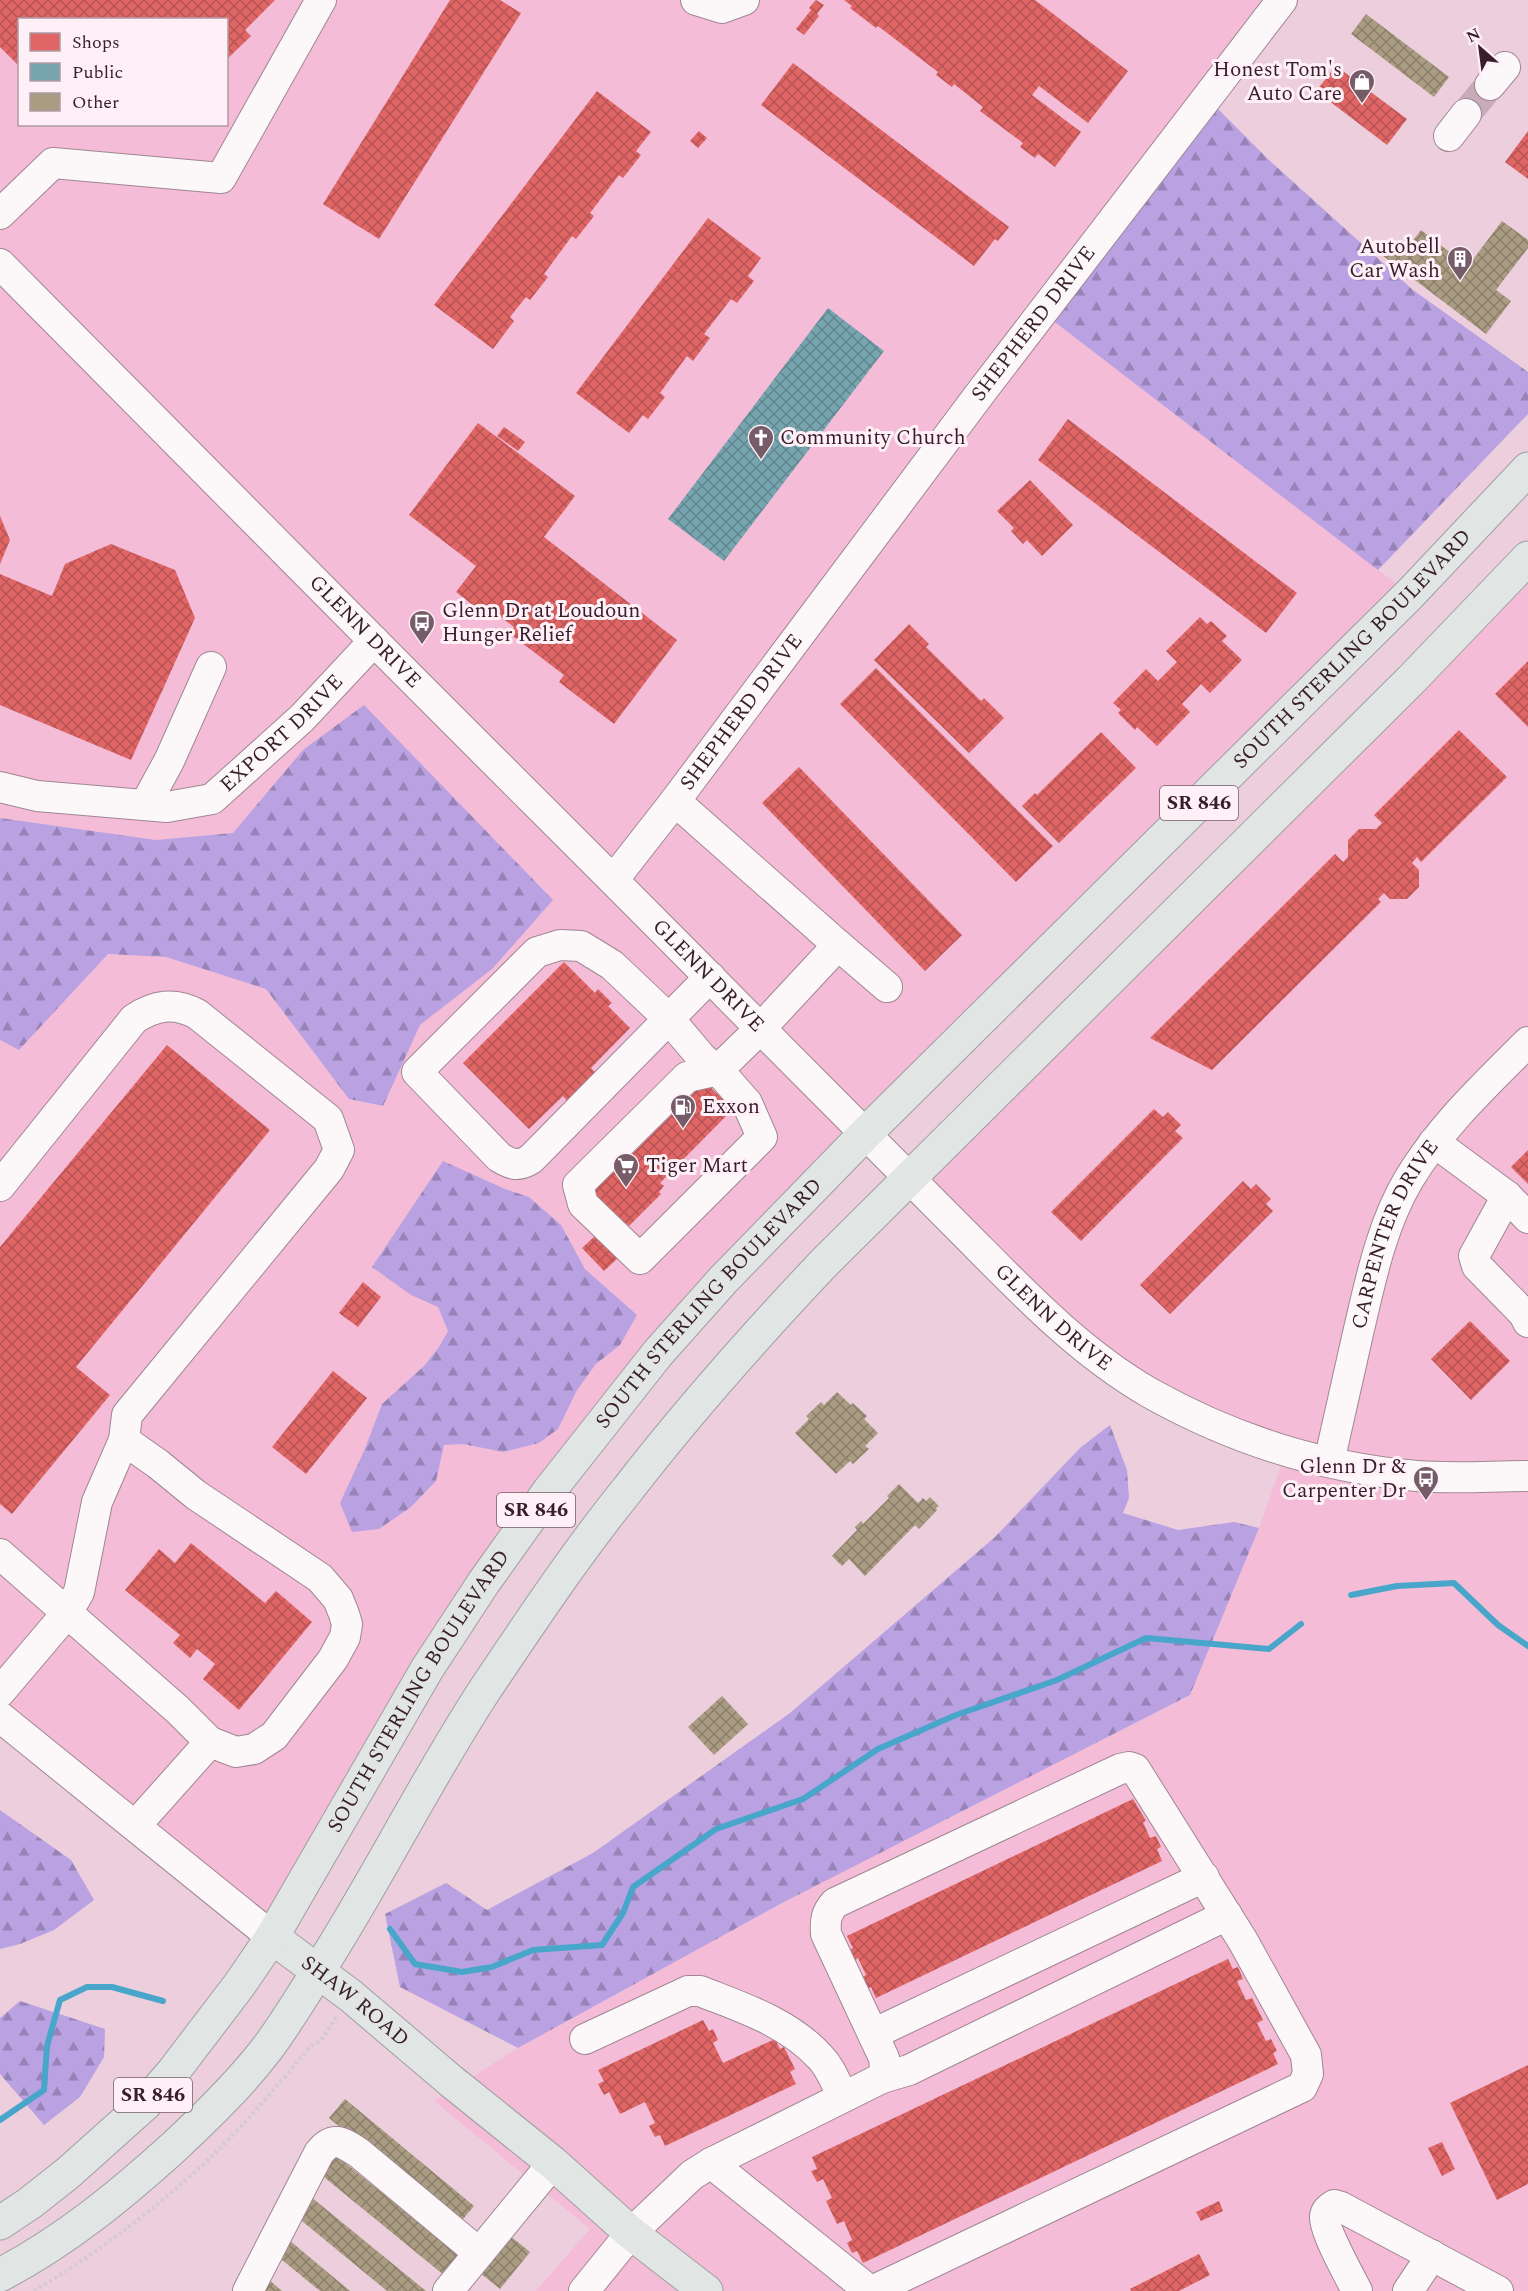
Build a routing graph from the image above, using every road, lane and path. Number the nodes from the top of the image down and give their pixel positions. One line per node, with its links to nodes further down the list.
1 (321, 0): 5 (street)
2 (696, 0): 3 (street)
3 (744, 0)
4 (1282, 0): 12 (street, SHEPHERD DRIVE)
5 (0, 214)
6 (0, 264): 9 (street, GLENN DRIVE)
7 (1528, 469): 22 (main road, SOUTH STERLING BOULEVARD / SR 846)
8 (1528, 558): 24 (main road, SR 846)
9 (374, 641): 13 (street, EXPORT DRIVE); 14 (street, GLENN DRIVE)
10 (211, 667): 13 (street)
11 (0, 787): 13 (street, EXPORT DRIVE)
12 (675, 801): 14 (street, SHEPHERD DRIVE); 15 (street)
13 (146, 805)
14 (614, 879): 16 (street, GLENN DRIVE)
15 (838, 945): 17 (street); 19 (street)
16 (710, 977): 18 (street); 19 (street, GLENN DRIVE)
17 (887, 987)
18 (669, 1019): 18 (street); 21 (street)
19 (760, 1029): 21 (street); 22 (street, GLENN DRIVE)
20 (1528, 1042): 23 (street, CARPENTER DRIVE)
21 (718, 1070): 21 (street)
22 (865, 1134): 24 (street, GLENN DRIVE); 40 (main road, SOUTH STERLING BOULEVARD / SR 846)
23 (1434, 1142): 26 (street); 30 (street, CARPENTER DRIVE)
24 (909, 1178): 30 (street, GLENN DRIVE); 41 (main road, SR 846)
25 (0, 1186): 29 (street)
26 (1507, 1196): 27 (street); 28 (street)
27 (1528, 1218)
28 (1528, 1322)
29 (124, 1440): 33 (street); 36 (street)
30 (1329, 1462): 31 (street, GLENN DRIVE)
31 (1528, 1476)
32 (0, 1554): 33 (street)
33 (67, 1613): 34 (street); 36 (street)
34 (0, 1692)
35 (0, 1717): 37 (street, SHAW ROAD)
36 (210, 1742): 37 (street)
37 (136, 1825): 40 (street, SHAW ROAD)
38 (1204, 1877): 39 (street); 42 (street); 42 (street)
39 (1227, 1915): 44 (street); 58 (street)
40 (273, 1937): 41 (main road, SHAW ROAD); 48 (main road, SOUTH STERLING BOULEVARD / SR 846)
41 (318, 1972): 46 (main road, SHAW ROAD); 52 (main road, SR 846)
42 (873, 2034): 44 (street)
43 (585, 2039): 45 (street)
44 (882, 2078): 45 (street)
45 (843, 2097): 47 (street)
46 (553, 2163): 49 (main road, SHAW ROAD); 50 (street)
47 (711, 2163): 49 (street); 58 (street)
48 (0, 2223)
49 (631, 2233): 56 (street); 57 (main road, SHAW ROAD)
50 (479, 2253): 54 (street); 55 (street)
51 (1432, 2255): 53 (street); 59 (street); 60 (street)
52 (0, 2275)
53 (1491, 2289)
54 (248, 2291)
55 (448, 2291)
56 (584, 2291)
57 (706, 2291)
58 (871, 2291)
59 (1357, 2291)
60 (1408, 2291)

